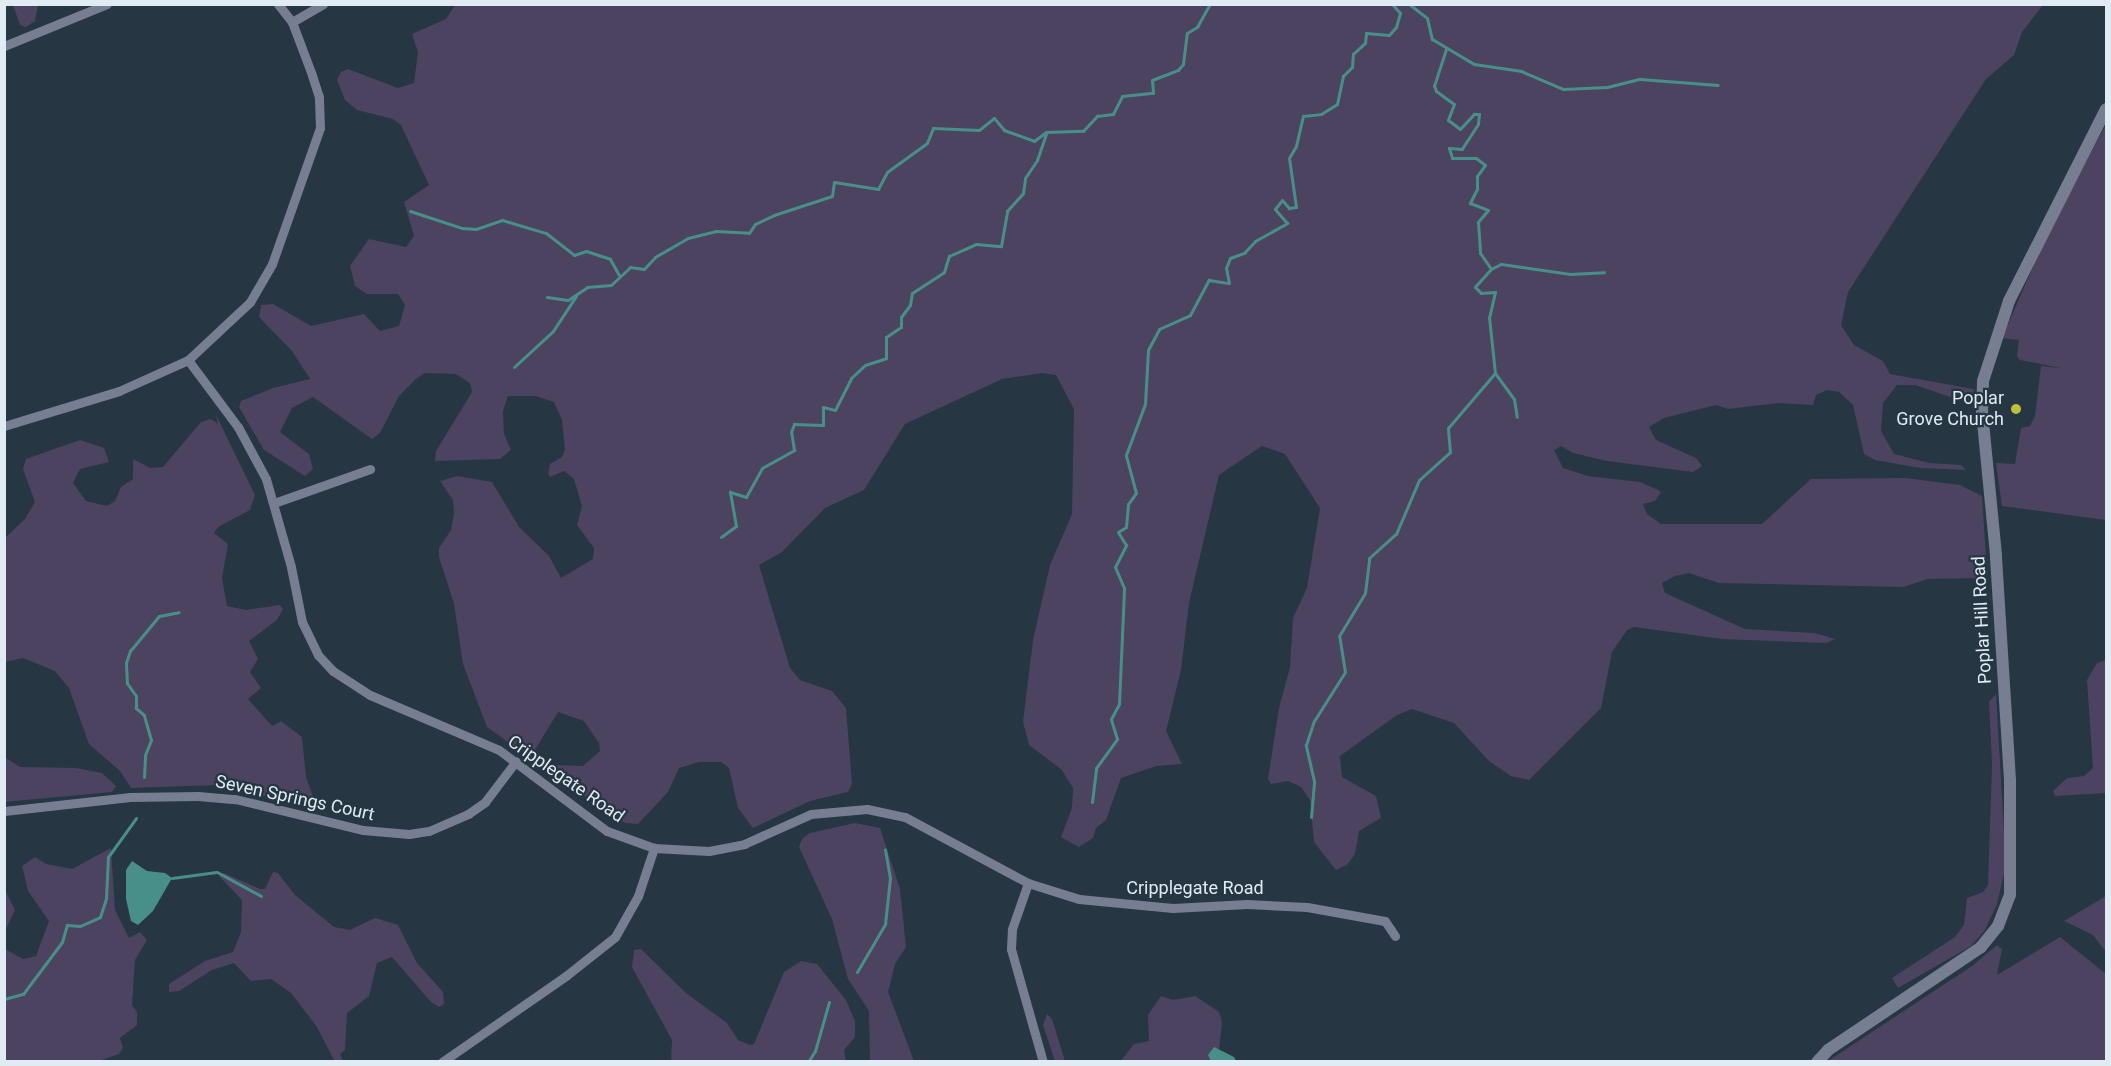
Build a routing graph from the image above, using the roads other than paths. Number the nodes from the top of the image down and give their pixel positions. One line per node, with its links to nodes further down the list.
1 (107, 4): 5 (street)
2 (278, 4): 4 (street)
3 (323, 4): 4 (street)
4 (292, 22): 7 (street)
5 (4, 46)
6 (2106, 109): 18 (street, Poplar Hill Road)
7 (188, 360): 8 (street); 10 (street, Cripplegate Road)
8 (4, 426)
9 (370, 469): 10 (street)
10 (274, 503): 11 (street, Cripplegate Road)
11 (516, 761): 12 (street, Seven Springs Court); 13 (street, Cripplegate Road)
12 (4, 811)
13 (654, 848): 14 (street, Cripplegate Road); 16 (street)
14 (1028, 883): 15 (street, Cripplegate Road); 17 (street)
15 (1395, 936)
16 (442, 1062)
17 (1043, 1062)
18 (1817, 1062)

